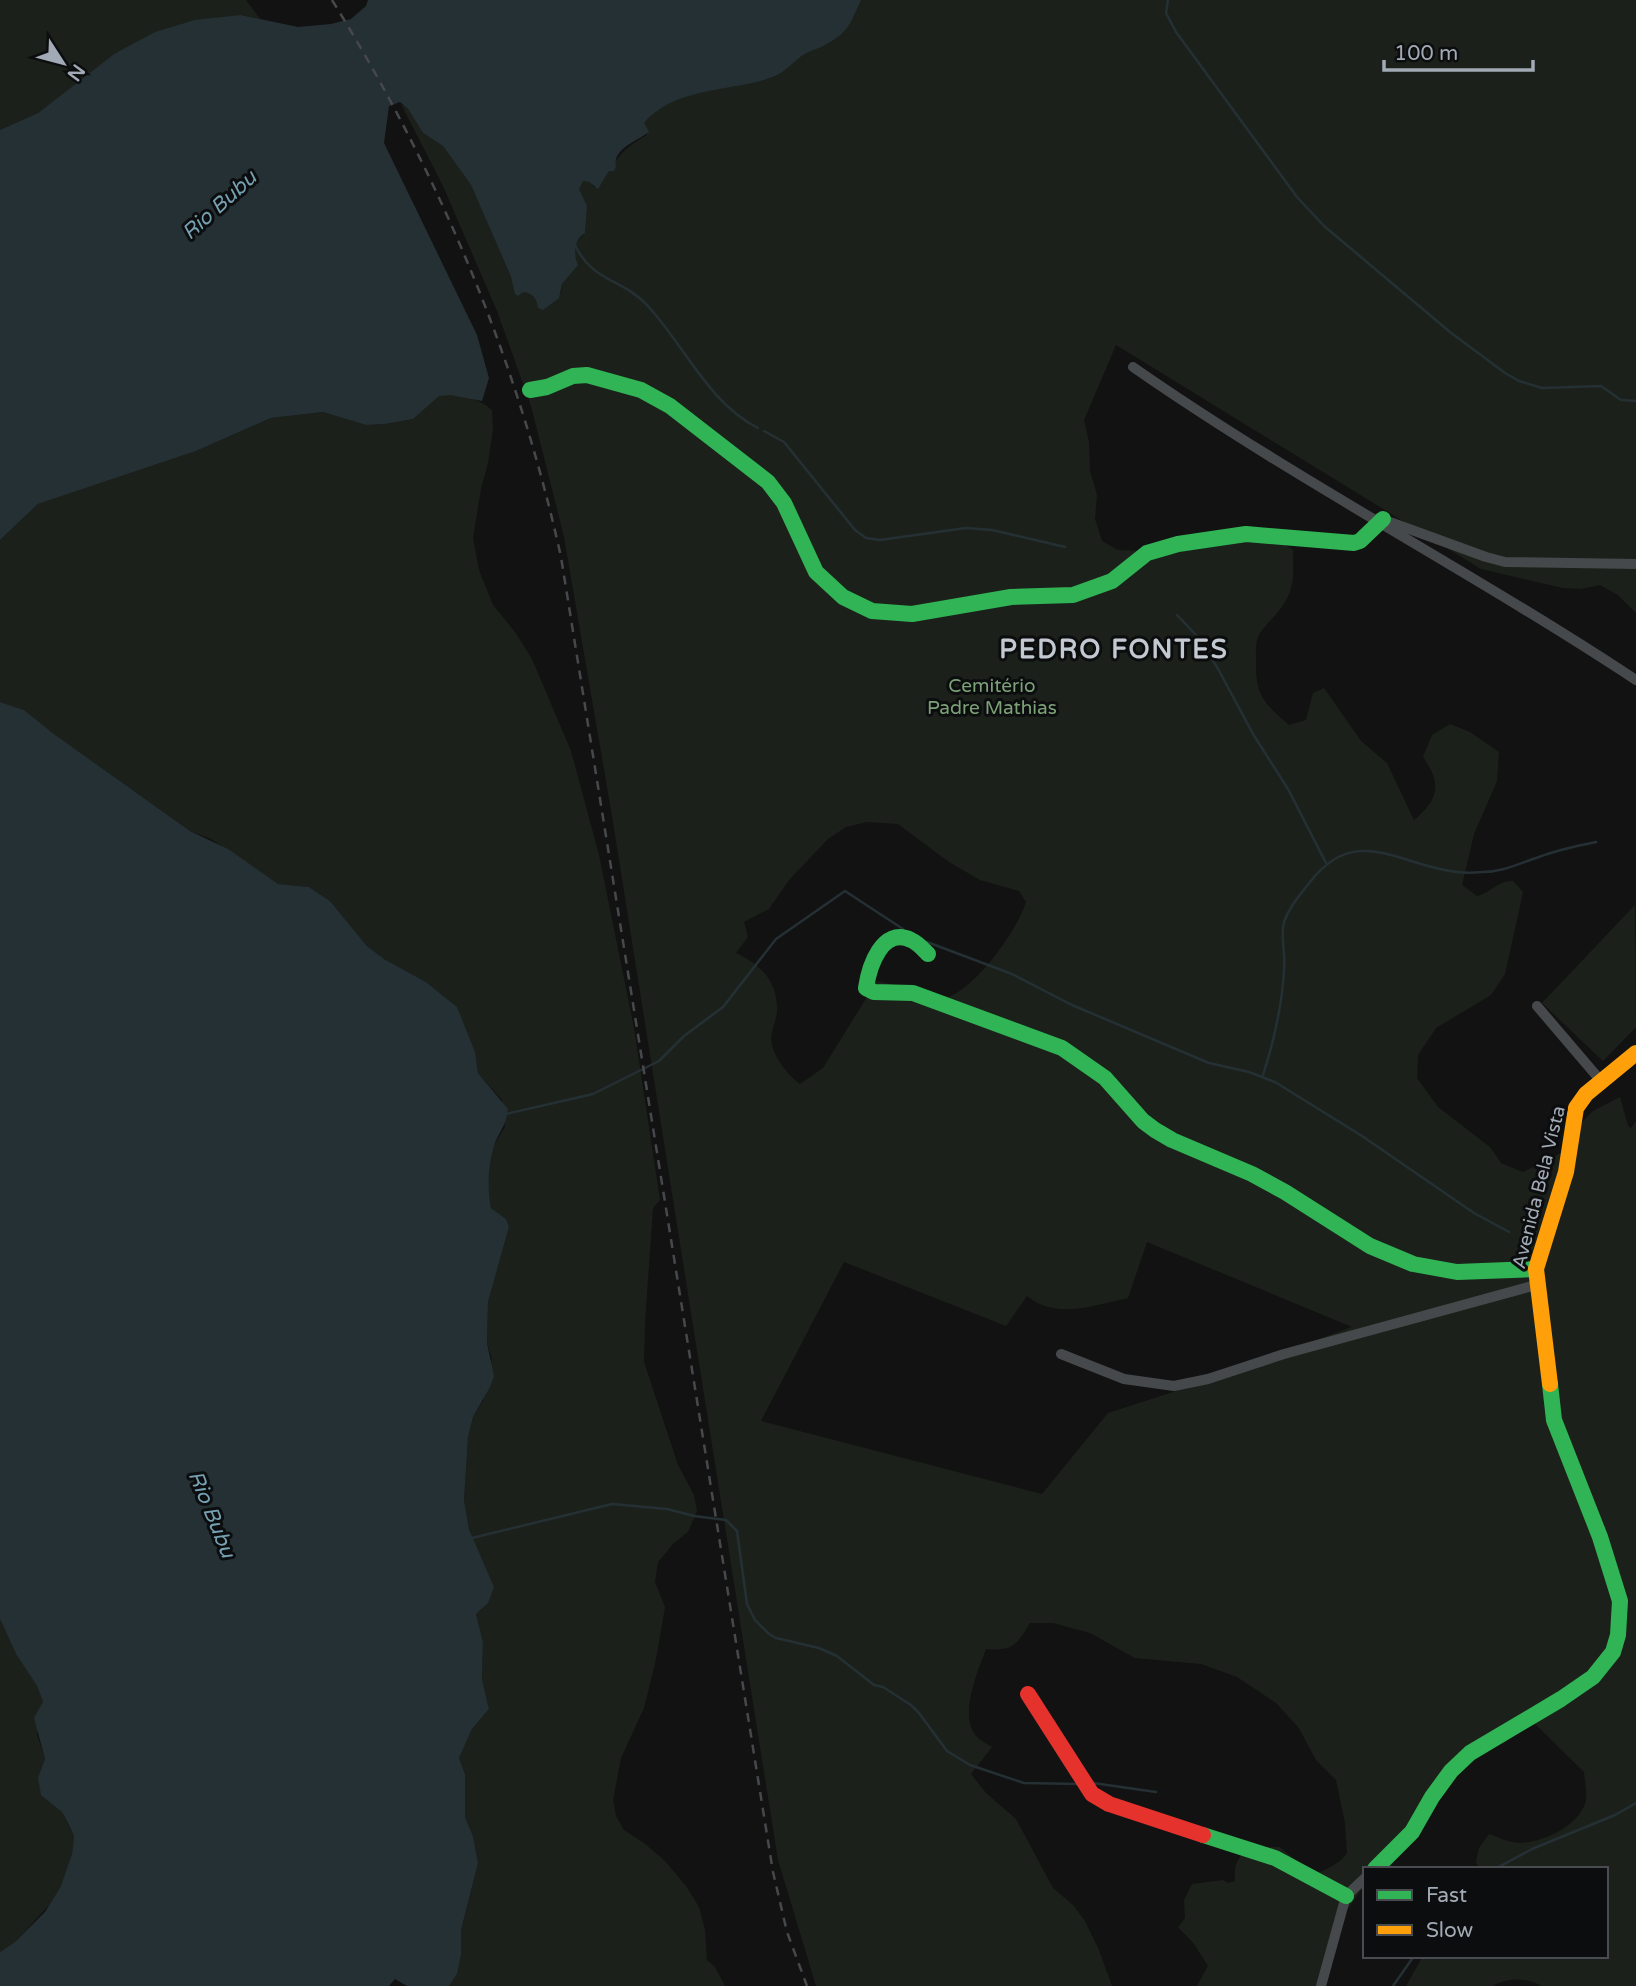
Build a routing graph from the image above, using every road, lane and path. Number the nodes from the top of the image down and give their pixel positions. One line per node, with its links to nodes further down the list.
1 (1133, 367): 3 (street)
2 (530, 390): 3 (street)
3 (1381, 522): 4 (street); 5 (street)
4 (1636, 564)
5 (1636, 680)
6 (928, 954): 10 (street)
7 (1537, 1006): 9 (street)
8 (1636, 1053): 9 (street, Avenida Bela Vista)
9 (1601, 1081): 10 (street, Avenida Bela Vista)
10 (1536, 1277): 11 (street); 13 (street, Avenida Bela Vista)
11 (1061, 1354)
12 (1028, 1694): 15 (street)
13 (1377, 1867)
14 (1363, 1880): 15 (street)
15 (1346, 1896): 16 (street)
16 (1321, 1986)

